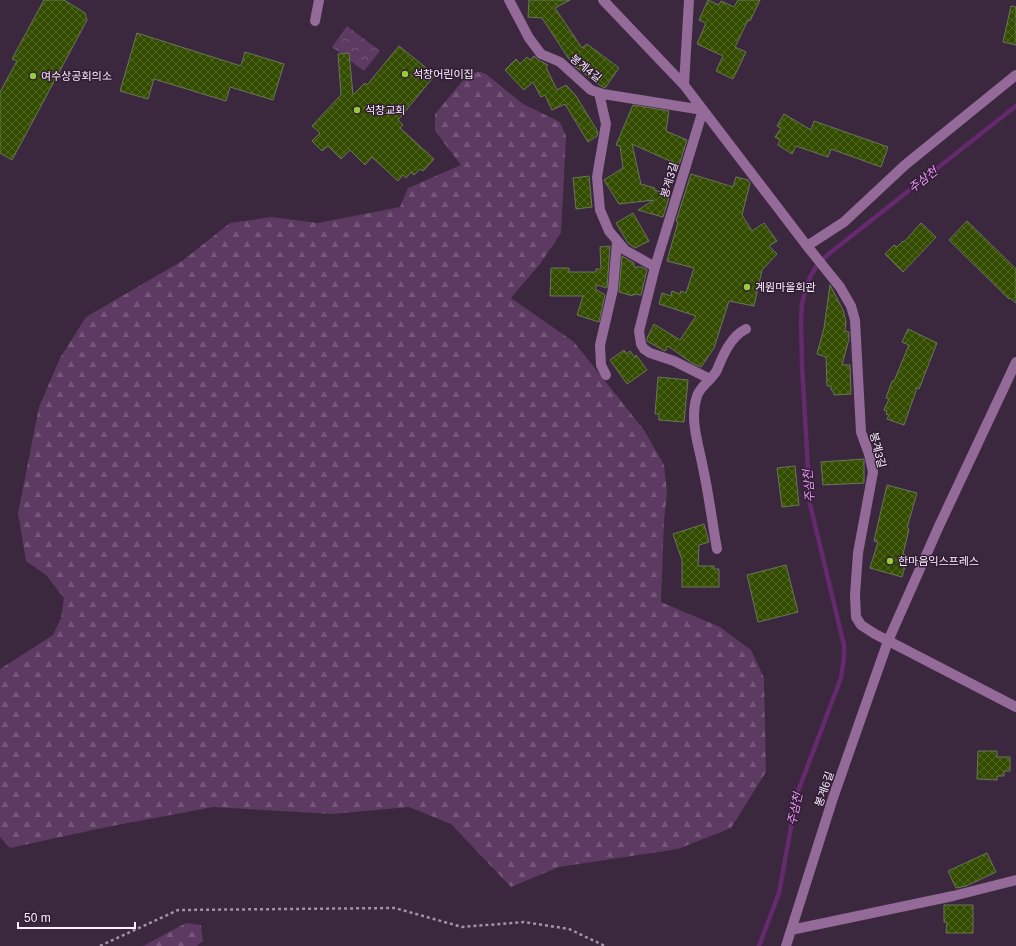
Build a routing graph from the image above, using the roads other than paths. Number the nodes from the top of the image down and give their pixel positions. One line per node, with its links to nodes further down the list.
1 (319, 0): 5 (street)
2 (509, 0): 8 (street, 봉계4길)
3 (603, 0): 7 (street)
4 (689, 0): 7 (street)
5 (315, 22)
6 (1016, 76): 11 (street)
7 (684, 85): 9 (street)
8 (599, 93): 9 (street, 봉계4길); 10 (street)
9 (703, 110): 11 (street); 12 (street, 봉계3길)
10 (617, 242): 12 (street); 15 (street)
11 (809, 249): 18 (street, 봉계3길)
12 (655, 267): 16 (street, 봉계3길)
13 (746, 329): 16 (street)
14 (1016, 362): 18 (street)
15 (606, 375)
16 (710, 379): 17 (street)
17 (717, 549)
18 (888, 641): 19 (street, 봉계3길); 21 (street, 봉계6길)
19 (1016, 707)
20 (1016, 880): 21 (street)
21 (791, 930): 22 (street, 봉계6길)
22 (786, 946)

